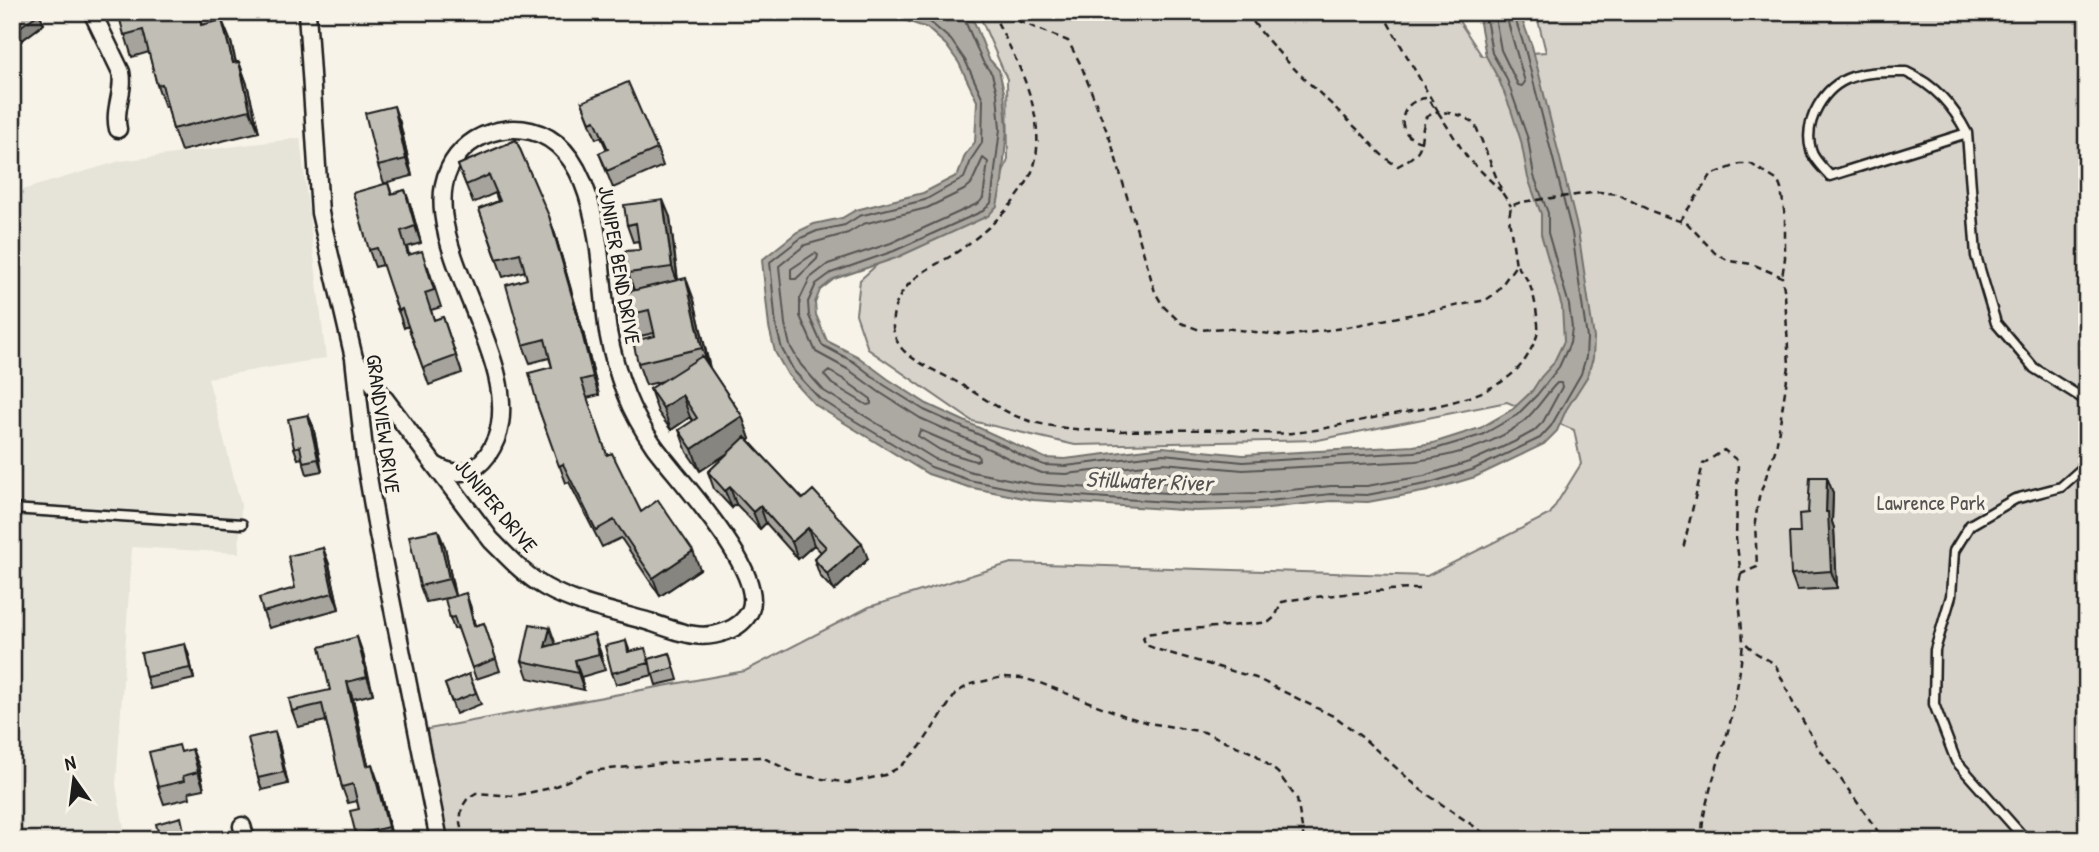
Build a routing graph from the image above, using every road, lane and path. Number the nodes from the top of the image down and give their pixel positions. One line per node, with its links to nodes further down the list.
1 (92, 12): 7 (street)
2 (307, 12): 15 (street, GRANDVIEW DRIVE)
3 (994, 12): 13 (path); 13 (path)
4 (1247, 12): 9 (path)
5 (1382, 12): 6 (path)
6 (1438, 111): 9 (path); 9 (path); 10 (path); 10 (path)
7 (118, 129)
8 (1967, 133): 8 (lane); 16 (lane)
9 (1423, 142)
10 (1503, 194): 11 (path)
11 (1511, 206): 12 (path); 13 (path)
12 (1680, 221): 14 (path); 14 (path)
13 (1516, 265)
14 (1782, 278): 22 (path)
15 (354, 358): 18 (street, JUNIPER DRIVE); 26 (street, GRANDVIEW DRIVE)
16 (2087, 401)
17 (2087, 464): 32 (lane)
18 (435, 465): 24 (street, JUNIPER DRIVE); 24 (street, JUNIPER BEND DRIVE)
19 (12, 509): 20 (lane)
20 (242, 524)
21 (1683, 549): 22 (path)
22 (1741, 574): 25 (path)
23 (1419, 589): 29 (path)
24 (731, 631)
25 (1743, 641): 30 (path); 31 (path)
26 (439, 840)
27 (463, 840): 28 (path)
28 (1304, 840)
29 (1493, 840)
30 (1703, 840)
31 (1884, 840)
32 (2026, 840)

